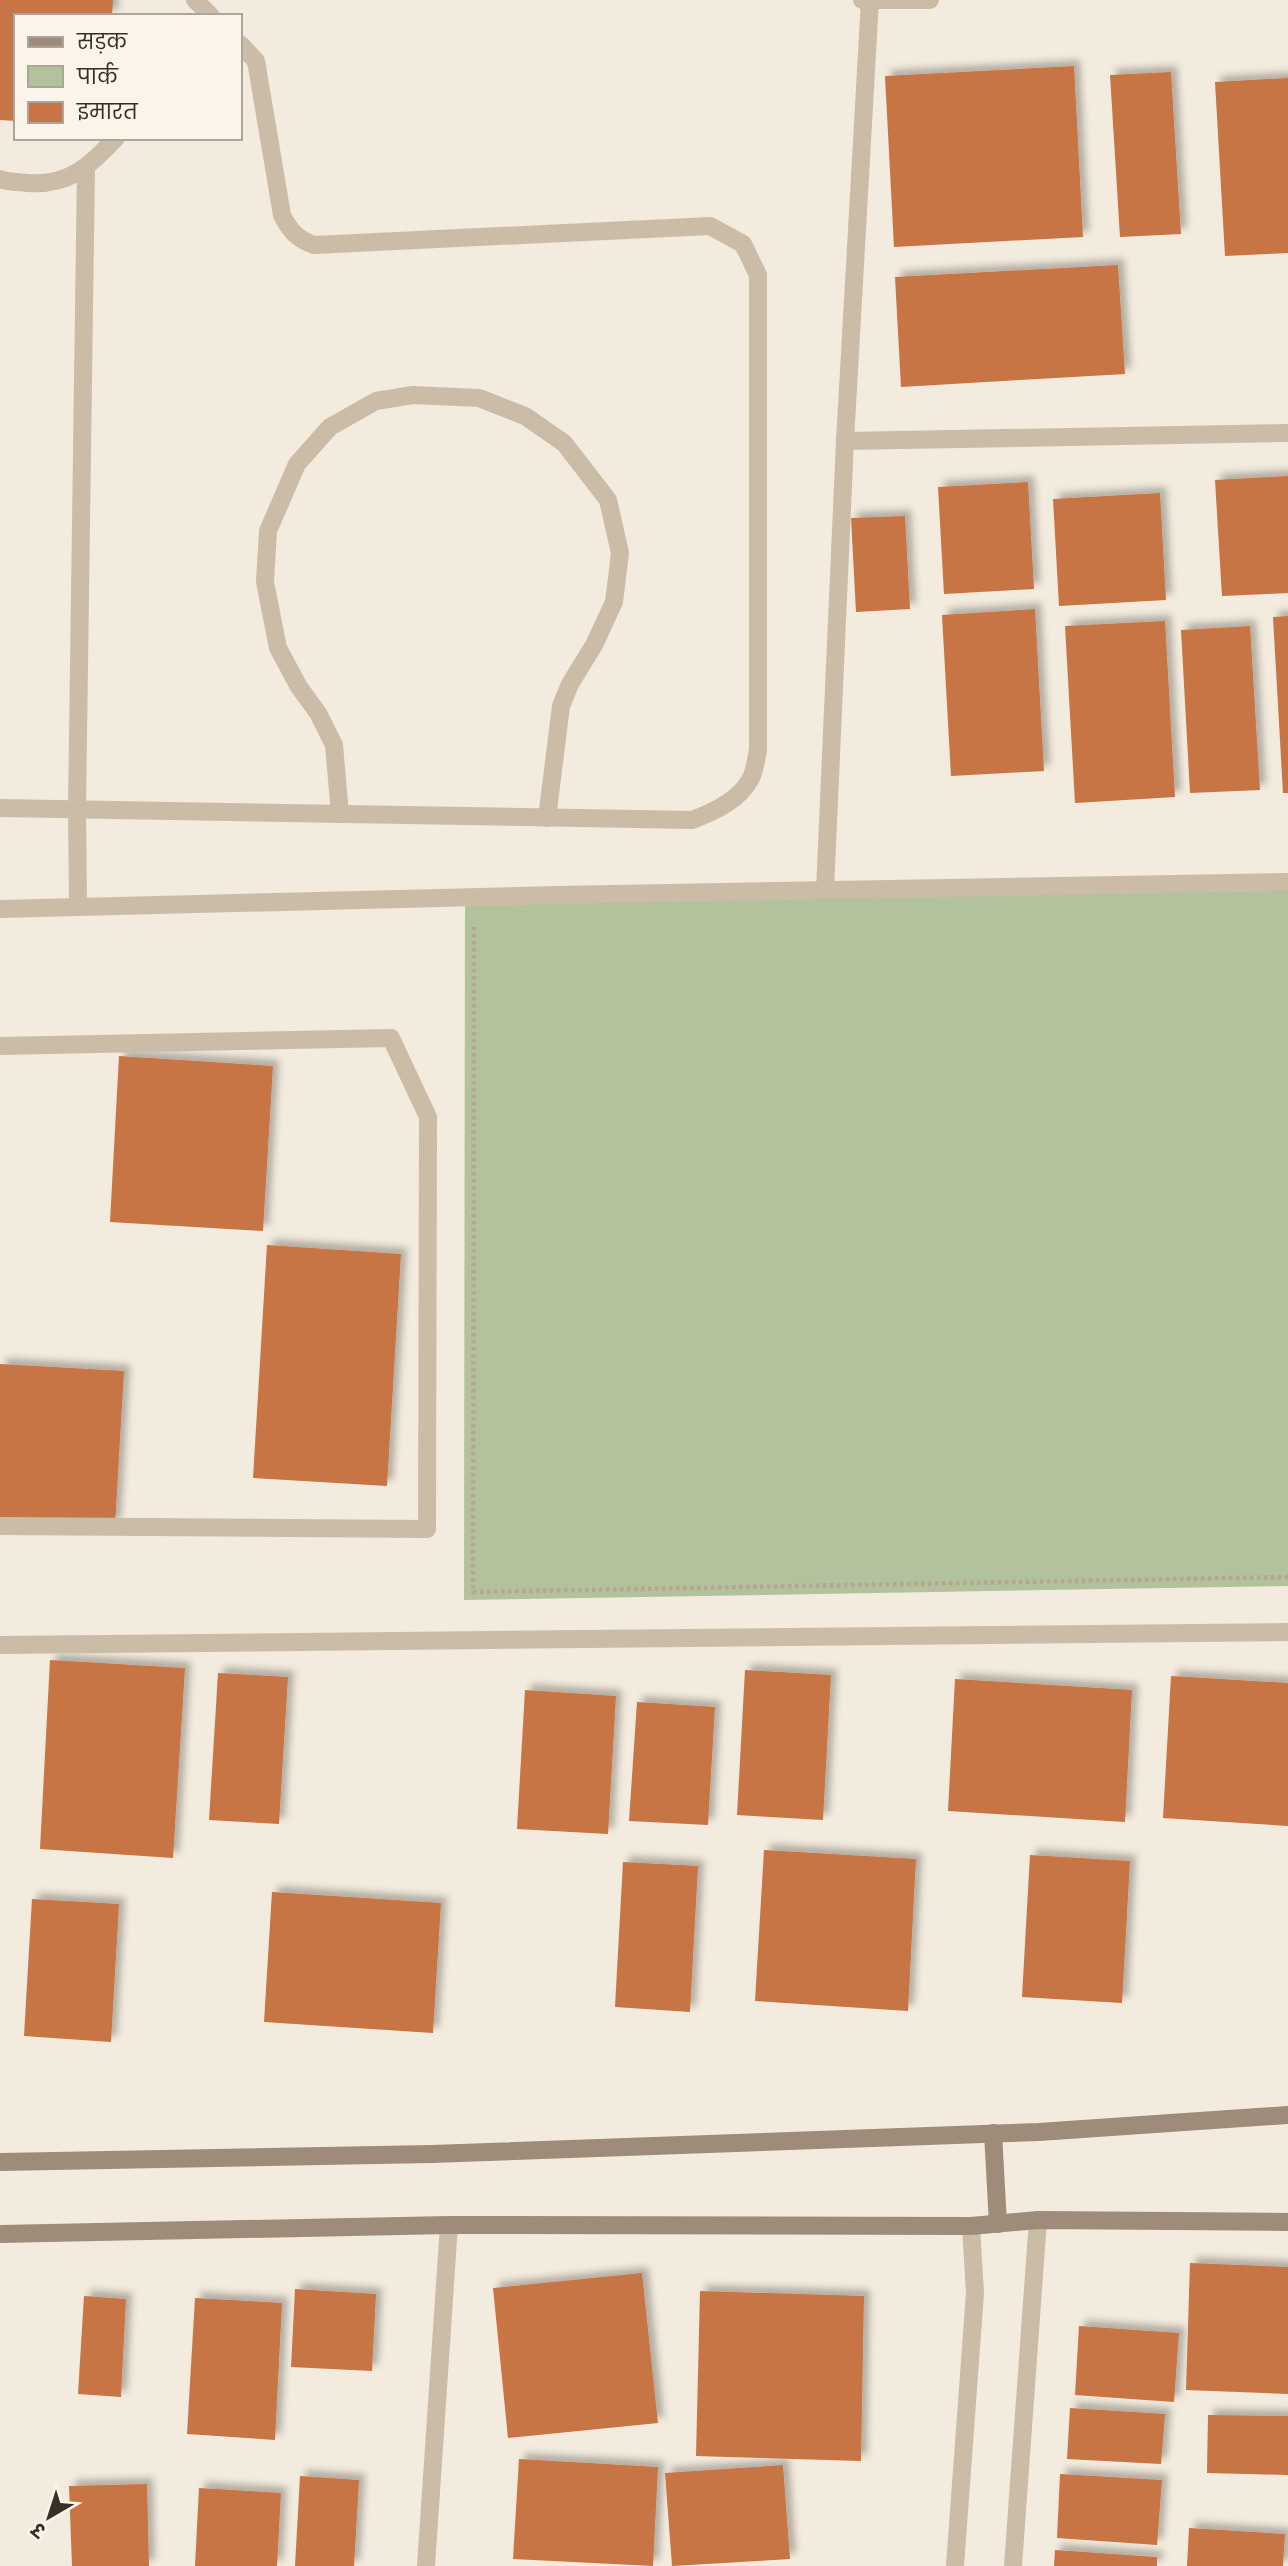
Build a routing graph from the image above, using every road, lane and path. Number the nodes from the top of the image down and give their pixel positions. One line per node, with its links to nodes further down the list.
1 (195, 0): 4 (street)
2 (868, 0): 3 (street); 10 (street)
3 (930, 0)
4 (209, 14)
5 (242, 46): 14 (street)
6 (114, 140): 7 (street)
7 (86, 167): 8 (street); 12 (street)
8 (0, 179)
9 (1288, 433): 10 (street)
10 (845, 441): 16 (street)
11 (0, 808): 12 (street)
12 (77, 809): 13 (street); 17 (street)
13 (340, 814): 14 (street); 14 (street)
14 (547, 818)
15 (1288, 882): 16 (street)
16 (825, 890): 17 (street)
17 (78, 906): 18 (street)
18 (0, 909)
19 (474, 920): 22 (path)
20 (0, 1046): 21 (street)
21 (0, 1526)
22 (1288, 1577)
23 (1288, 1632): 24 (street)
24 (0, 1645)
25 (1288, 2115): 26 (street)
26 (993, 2133): 27 (street); 30 (street)
27 (0, 2162)
28 (1038, 2220): 29 (street); 30 (street); 36 (street)
29 (1288, 2222)
30 (998, 2224): 32 (street)
31 (449, 2225): 32 (street); 33 (street); 34 (street)
32 (971, 2226): 35 (street)
33 (0, 2234)
34 (426, 2566)
35 (955, 2566)
36 (1013, 2566)

